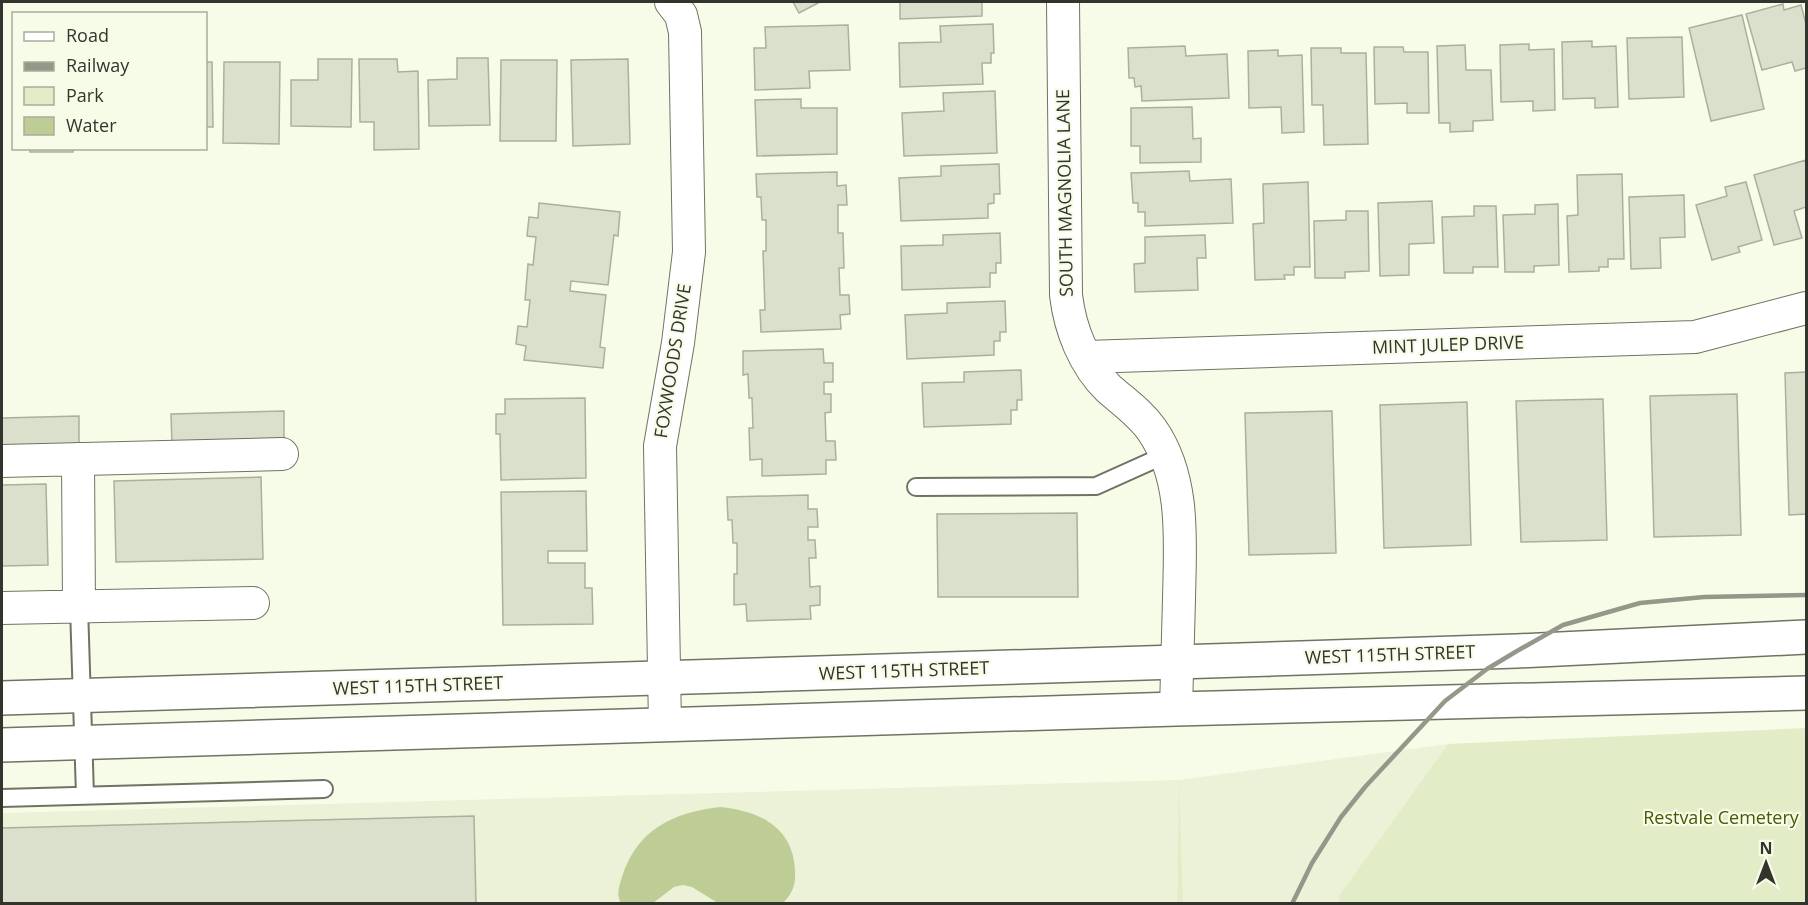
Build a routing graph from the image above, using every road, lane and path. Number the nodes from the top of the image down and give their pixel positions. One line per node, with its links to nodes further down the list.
1 (671, 2): 15 (street, FOXWOODS DRIVE)
2 (1063, 2): 4 (street, SOUTH MAGNOLIA LANE)
3 (1806, 308): 4 (street, MINT JULEP DRIVE)
4 (1086, 357): 6 (street, SOUTH MAGNOLIA LANE)
5 (282, 454): 7 (street)
6 (1165, 455): 9 (lane); 14 (street, SOUTH MAGNOLIA LANE)
7 (78, 459): 8 (street); 11 (street)
8 (2, 461)
9 (916, 488)
10 (253, 603): 11 (street)
11 (79, 607): 12 (street); 17 (lane)
12 (2, 608)
13 (1806, 637): 14 (street, WEST 115TH STREET)
14 (1177, 662): 15 (street, WEST 115TH STREET); 19 (street, SOUTH MAGNOLIA LANE)
15 (664, 678): 17 (street, WEST 115TH STREET); 20 (street, FOXWOODS DRIVE)
16 (1806, 693): 19 (street)
17 (82, 696): 18 (street, WEST 115TH STREET); 21 (lane)
18 (2, 698)
19 (1176, 709): 20 (street)
20 (665, 725): 21 (street)
21 (83, 743): 22 (street); 24 (lane)
22 (2, 745)
23 (324, 789): 24 (lane)
24 (85, 795): 25 (lane)
25 (2, 798)

